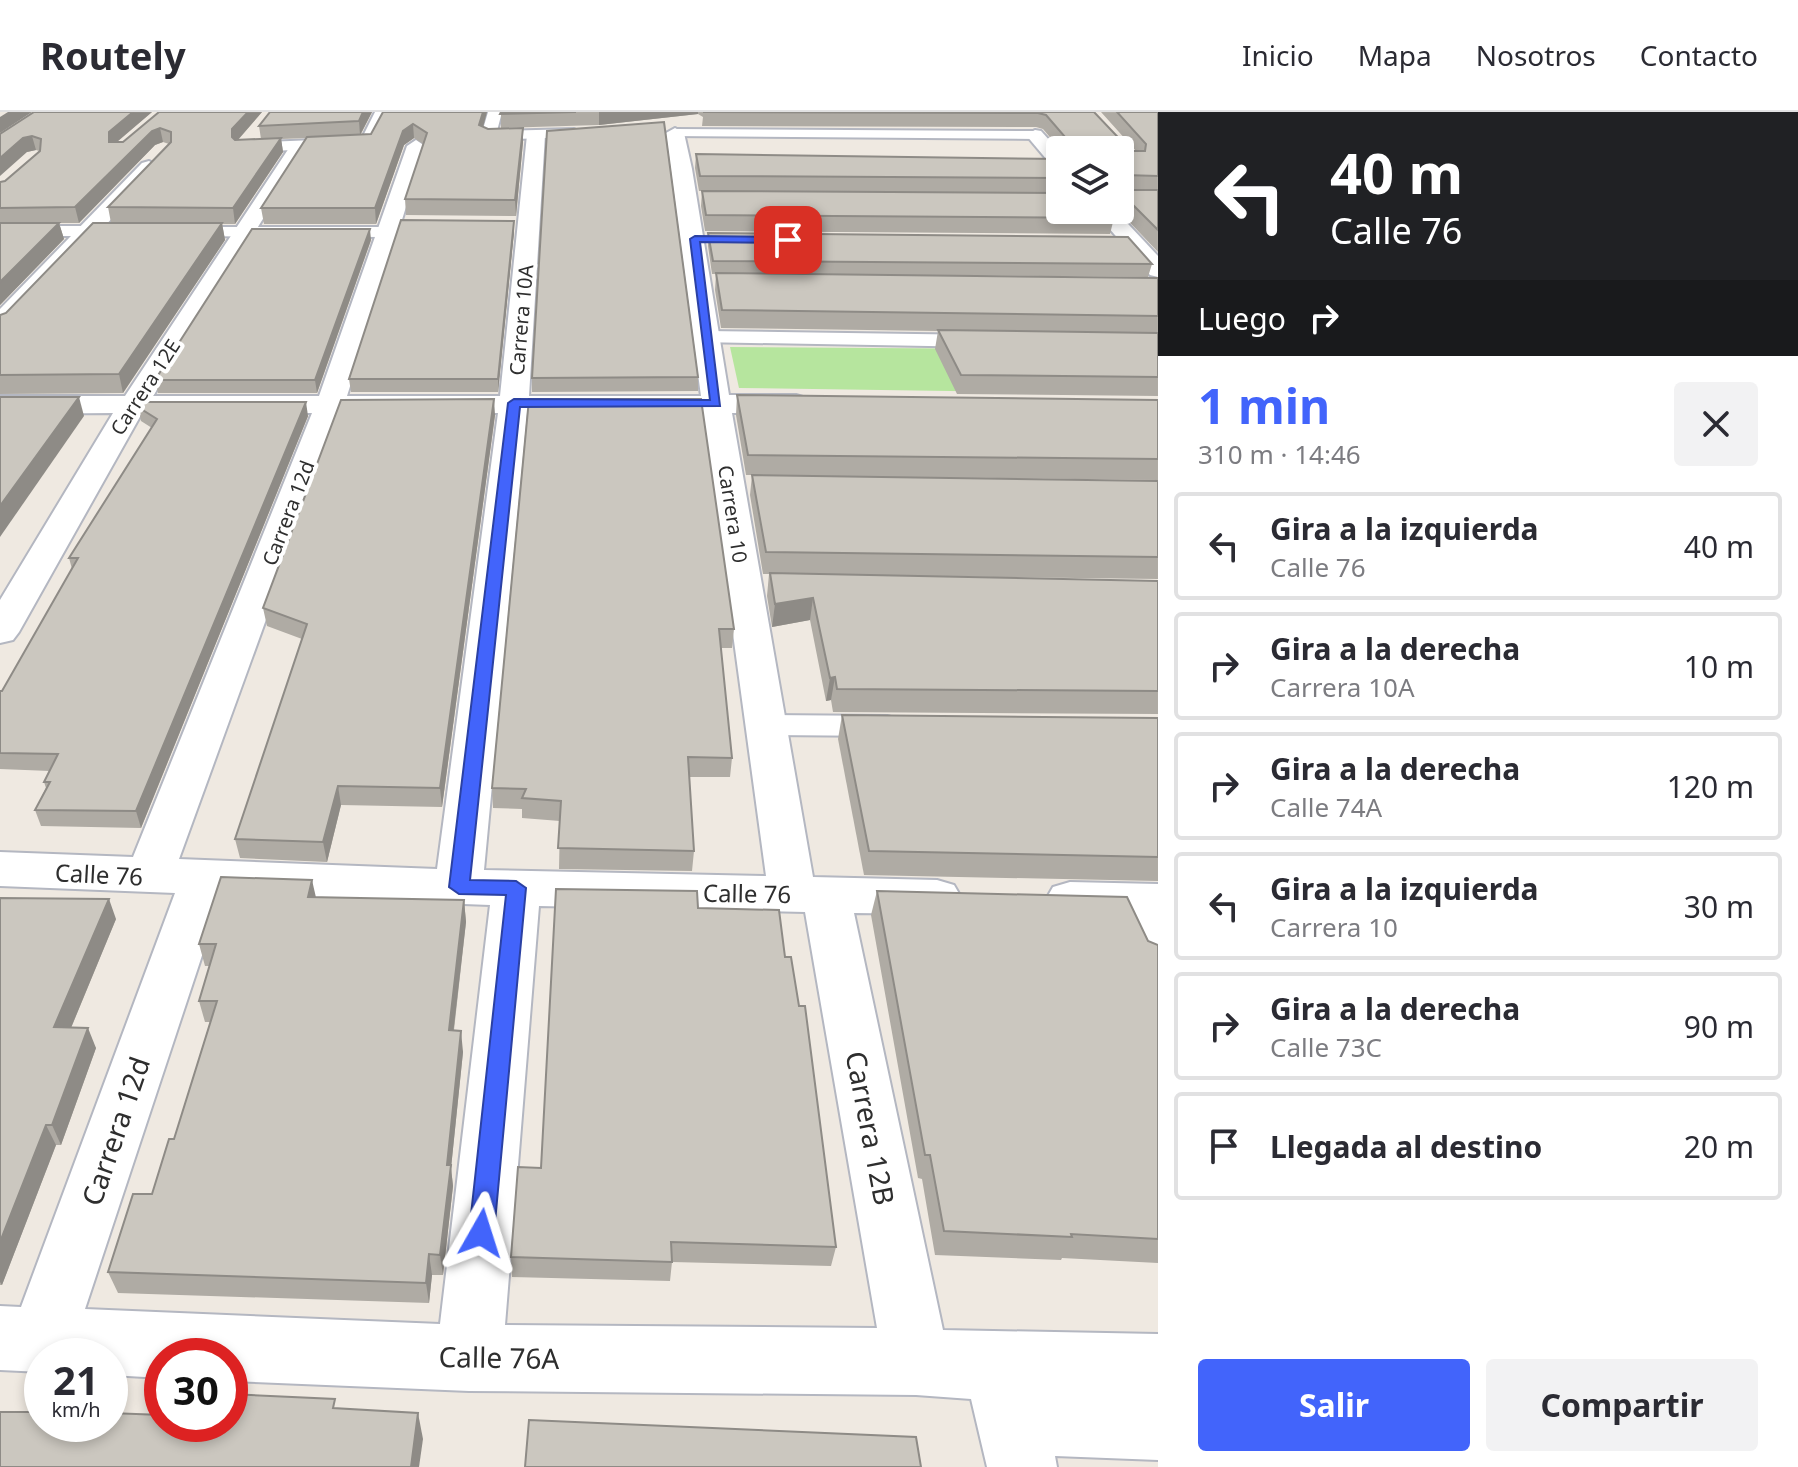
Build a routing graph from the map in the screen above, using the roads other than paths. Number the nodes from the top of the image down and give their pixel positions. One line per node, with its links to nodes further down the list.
1 (382, 112): 10 (lane)
2 (495, 112): 5 (lane)
3 (727, 118): 9 (lane)
4 (583, 133): 5 (lane)
5 (536, 135): 25 (street, Carrera 10A)
6 (1035, 135): 9 (lane); 12 (street)
7 (247, 142): 10 (lane)
8 (416, 146): 14 (street, Carrera 12d)
9 (677, 146): 23 (street, Carrera 10)
10 (298, 148): 17 (street, Carrera 12E)
11 (164, 151): 16 (street)
12 (1046, 152)
13 (1116, 224): 19 (street)
14 (397, 226): 17 (lane); 27 (street, Carrera 12d)
15 (0, 231): 16 (lane)
16 (87, 231): 17 (lane); 22 (street)
17 (244, 232): 30 (street, Carrera 12E)
18 (1158, 237): 19 (lane)
19 (1130, 240): 20 (lane); 21 (street)
20 (1101, 242)
21 (1158, 270)
22 (0, 324)
23 (706, 337): 24 (lane); 26 (street, Carrera 10)
24 (1002, 341)
25 (514, 403): 26 (street); 27 (street); 37 (street, Carrera 10A)
26 (716, 403): 28 (street); 32 (street, Carrera 10)
27 (330, 404): 30 (street); 35 (street, Carrera 12d)
28 (827, 404)
29 (0, 405): 30 (street)
30 (133, 406): 31 (street, Carrera 12E)
31 (0, 632)
32 (769, 725): 33 (lane); 39 (street, Carrera 10)
33 (925, 726)
34 (0, 869): 35 (street, Calle 76)
35 (149, 876): 36 (street, Calle 76)
36 (204, 878): 37 (street, Calle 76); 44 (street, Carrera 12d)
37 (459, 887): 38 (street, Calle 76)
38 (516, 888): 39 (street, Calle 76); 45 (street)
39 (809, 895): 40 (street, Calle 76); 46 (street, Carrera 12B)
40 (981, 898)
41 (1028, 898): 42 (street)
42 (1147, 900): 43 (street)
43 (1158, 951)
44 (21, 1339): 45 (street, Calle 76A)
45 (469, 1358): 46 (street, Calle 76A)
46 (916, 1362): 48 (street, Calle 76A)
47 (1158, 1368): 48 (street)
48 (1010, 1418): 49 (street)
49 (1158, 1425)

